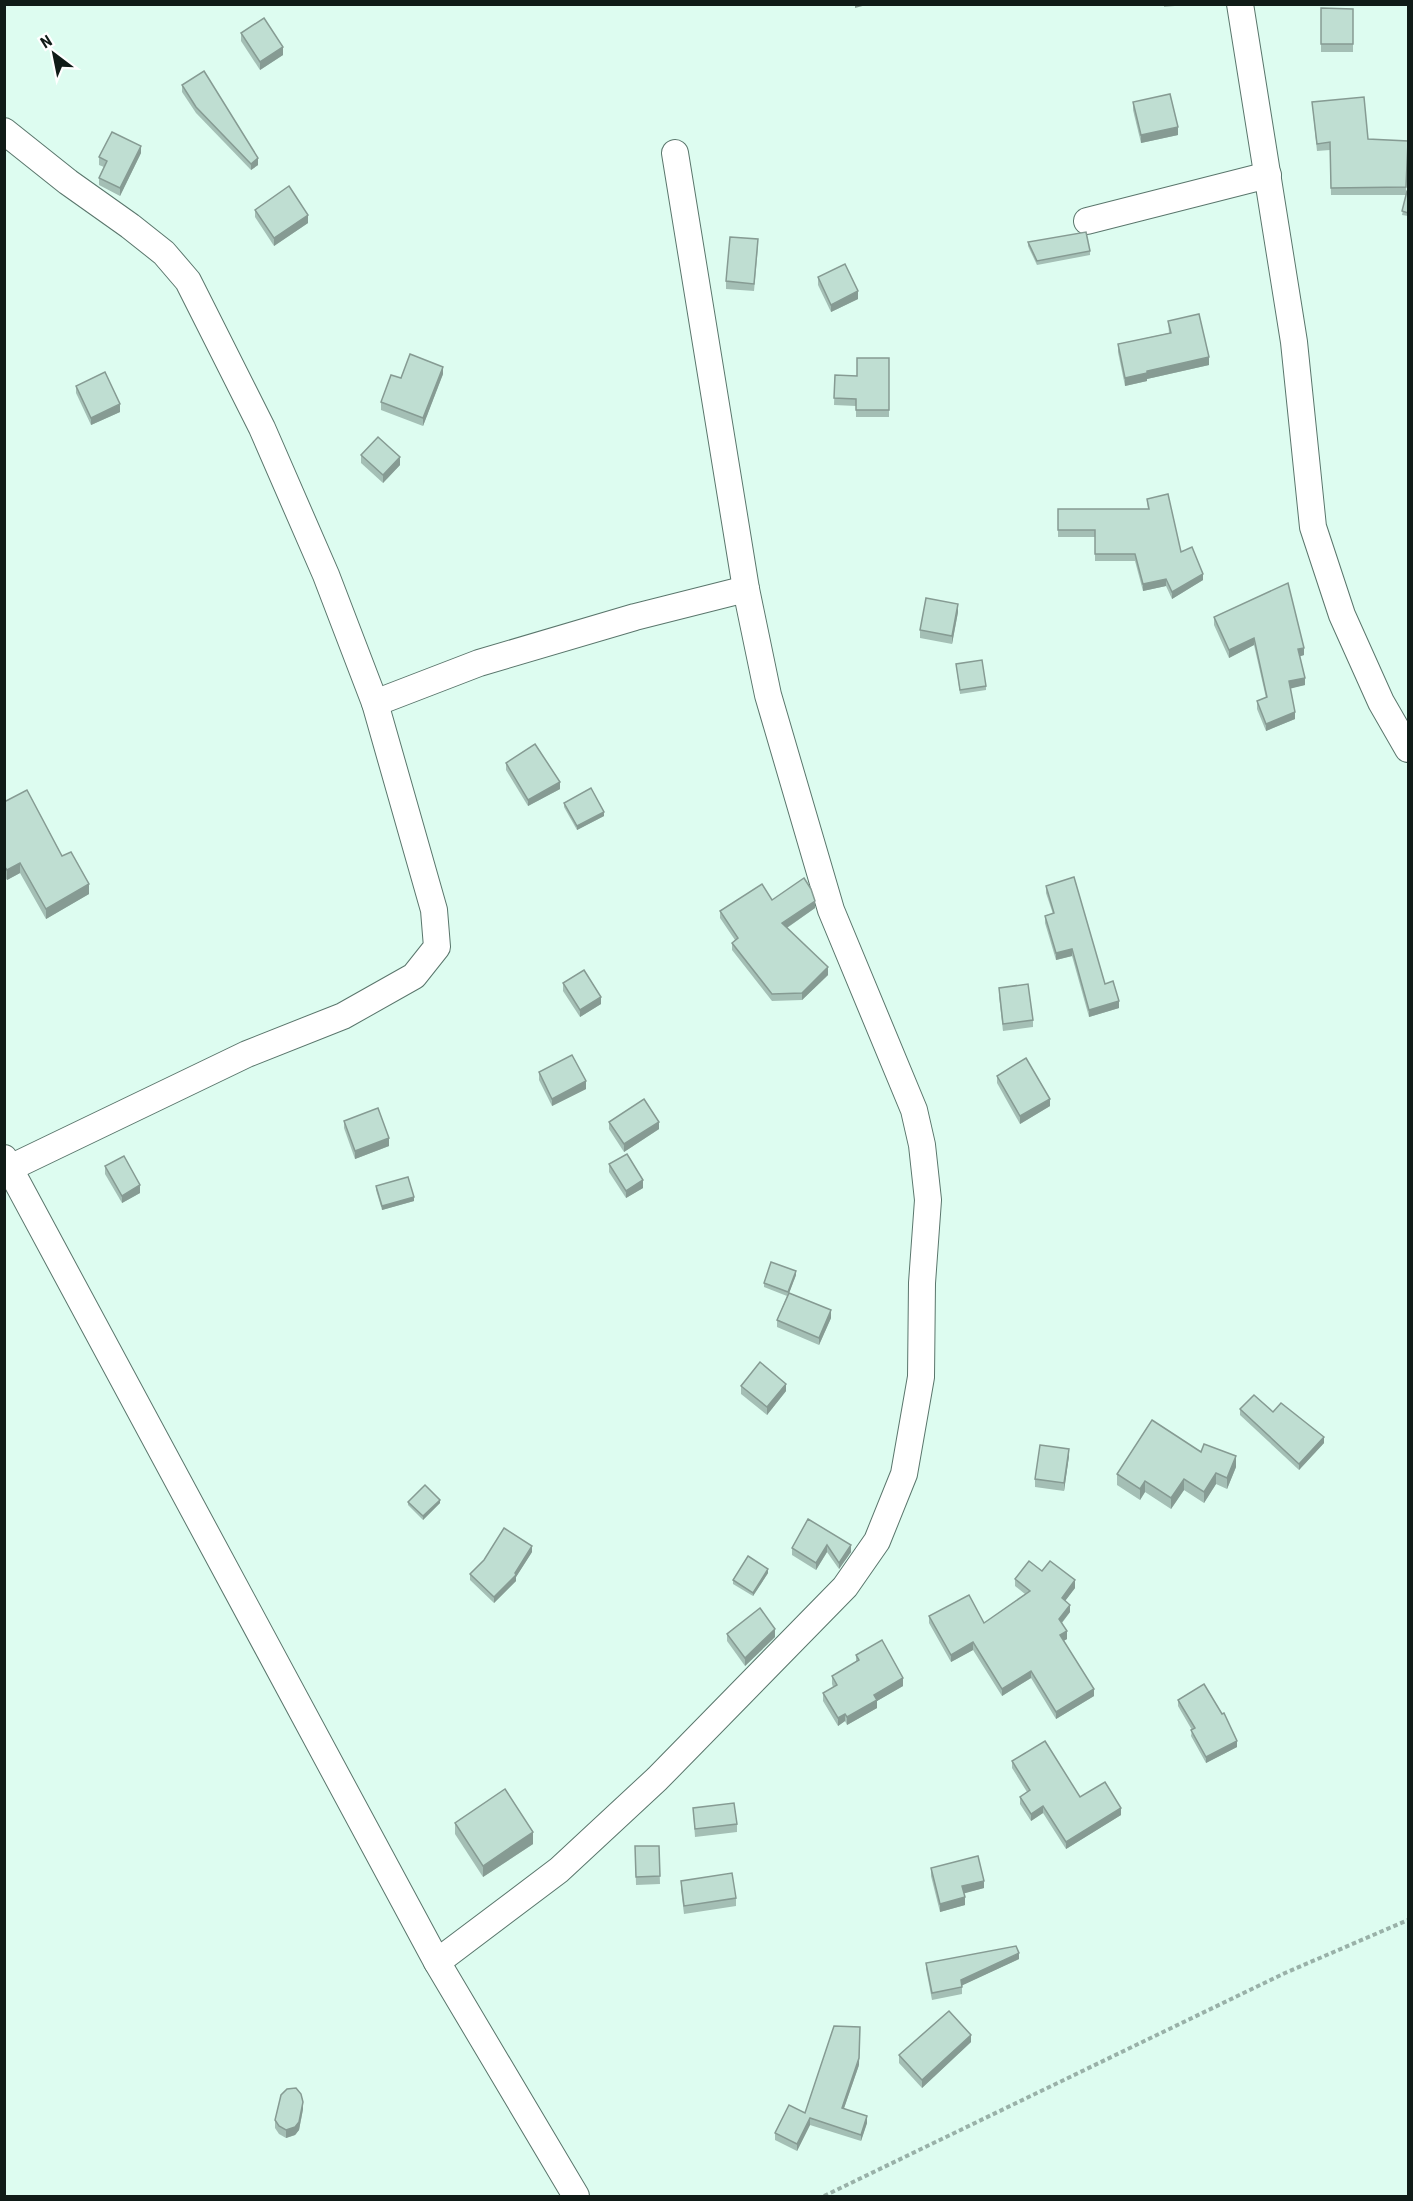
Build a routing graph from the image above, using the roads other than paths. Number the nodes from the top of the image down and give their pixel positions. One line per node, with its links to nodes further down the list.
1 (1240, 4): 4 (street)
2 (4, 131): 7 (street)
3 (675, 153): 6 (street)
4 (1268, 175): 5 (street); 8 (street)
5 (1087, 221)
6 (746, 590): 7 (street); 10 (street)
7 (375, 703): 9 (street)
8 (1408, 749)
9 (7, 1163): 10 (street)
10 (437, 1962): 11 (street)
11 (576, 2196)

